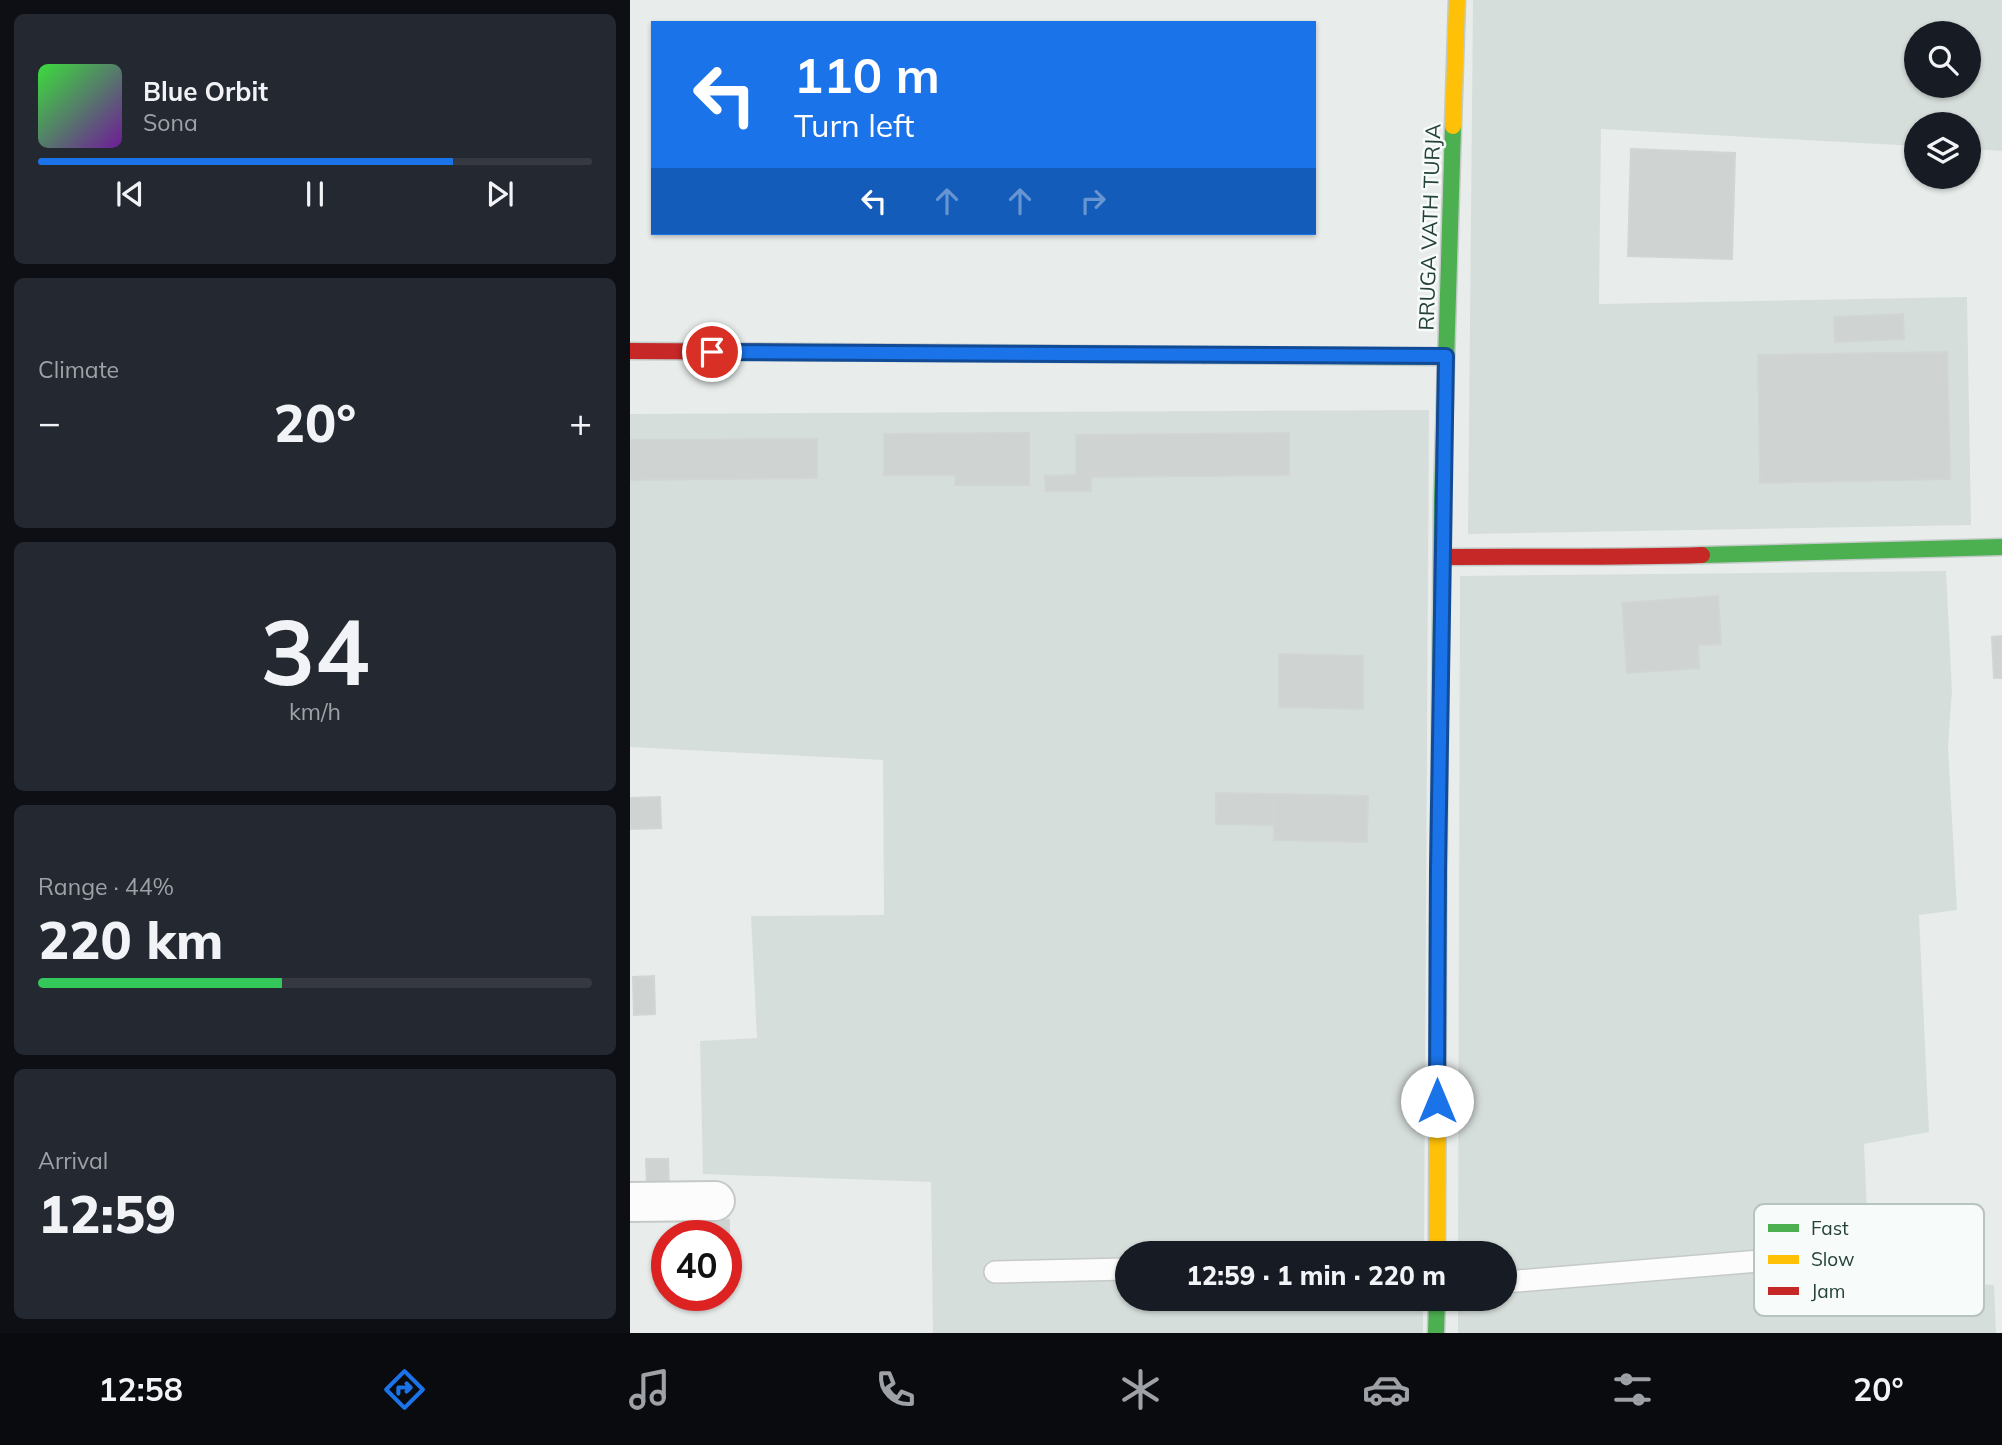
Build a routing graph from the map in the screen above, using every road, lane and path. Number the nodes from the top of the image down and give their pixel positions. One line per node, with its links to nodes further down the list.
1 (1457, 0): 3 (street, RRUGA VATH TURJA)
2 (630, 351): 3 (street)
3 (1446, 356): 5 (street, RRUGA VATH TURJA)
4 (2002, 547): 5 (street)
5 (1442, 557): 8 (street, RRUGA VATH TURJA)
6 (715, 1201): 7 (street)
7 (630, 1202)
8 (1437, 1241)
9 (1754, 1261): 12 (lane)
10 (1115, 1269): 11 (lane)
11 (995, 1272)
12 (1517, 1281)
13 (1437, 1311): 14 (street)
14 (1436, 1333)

